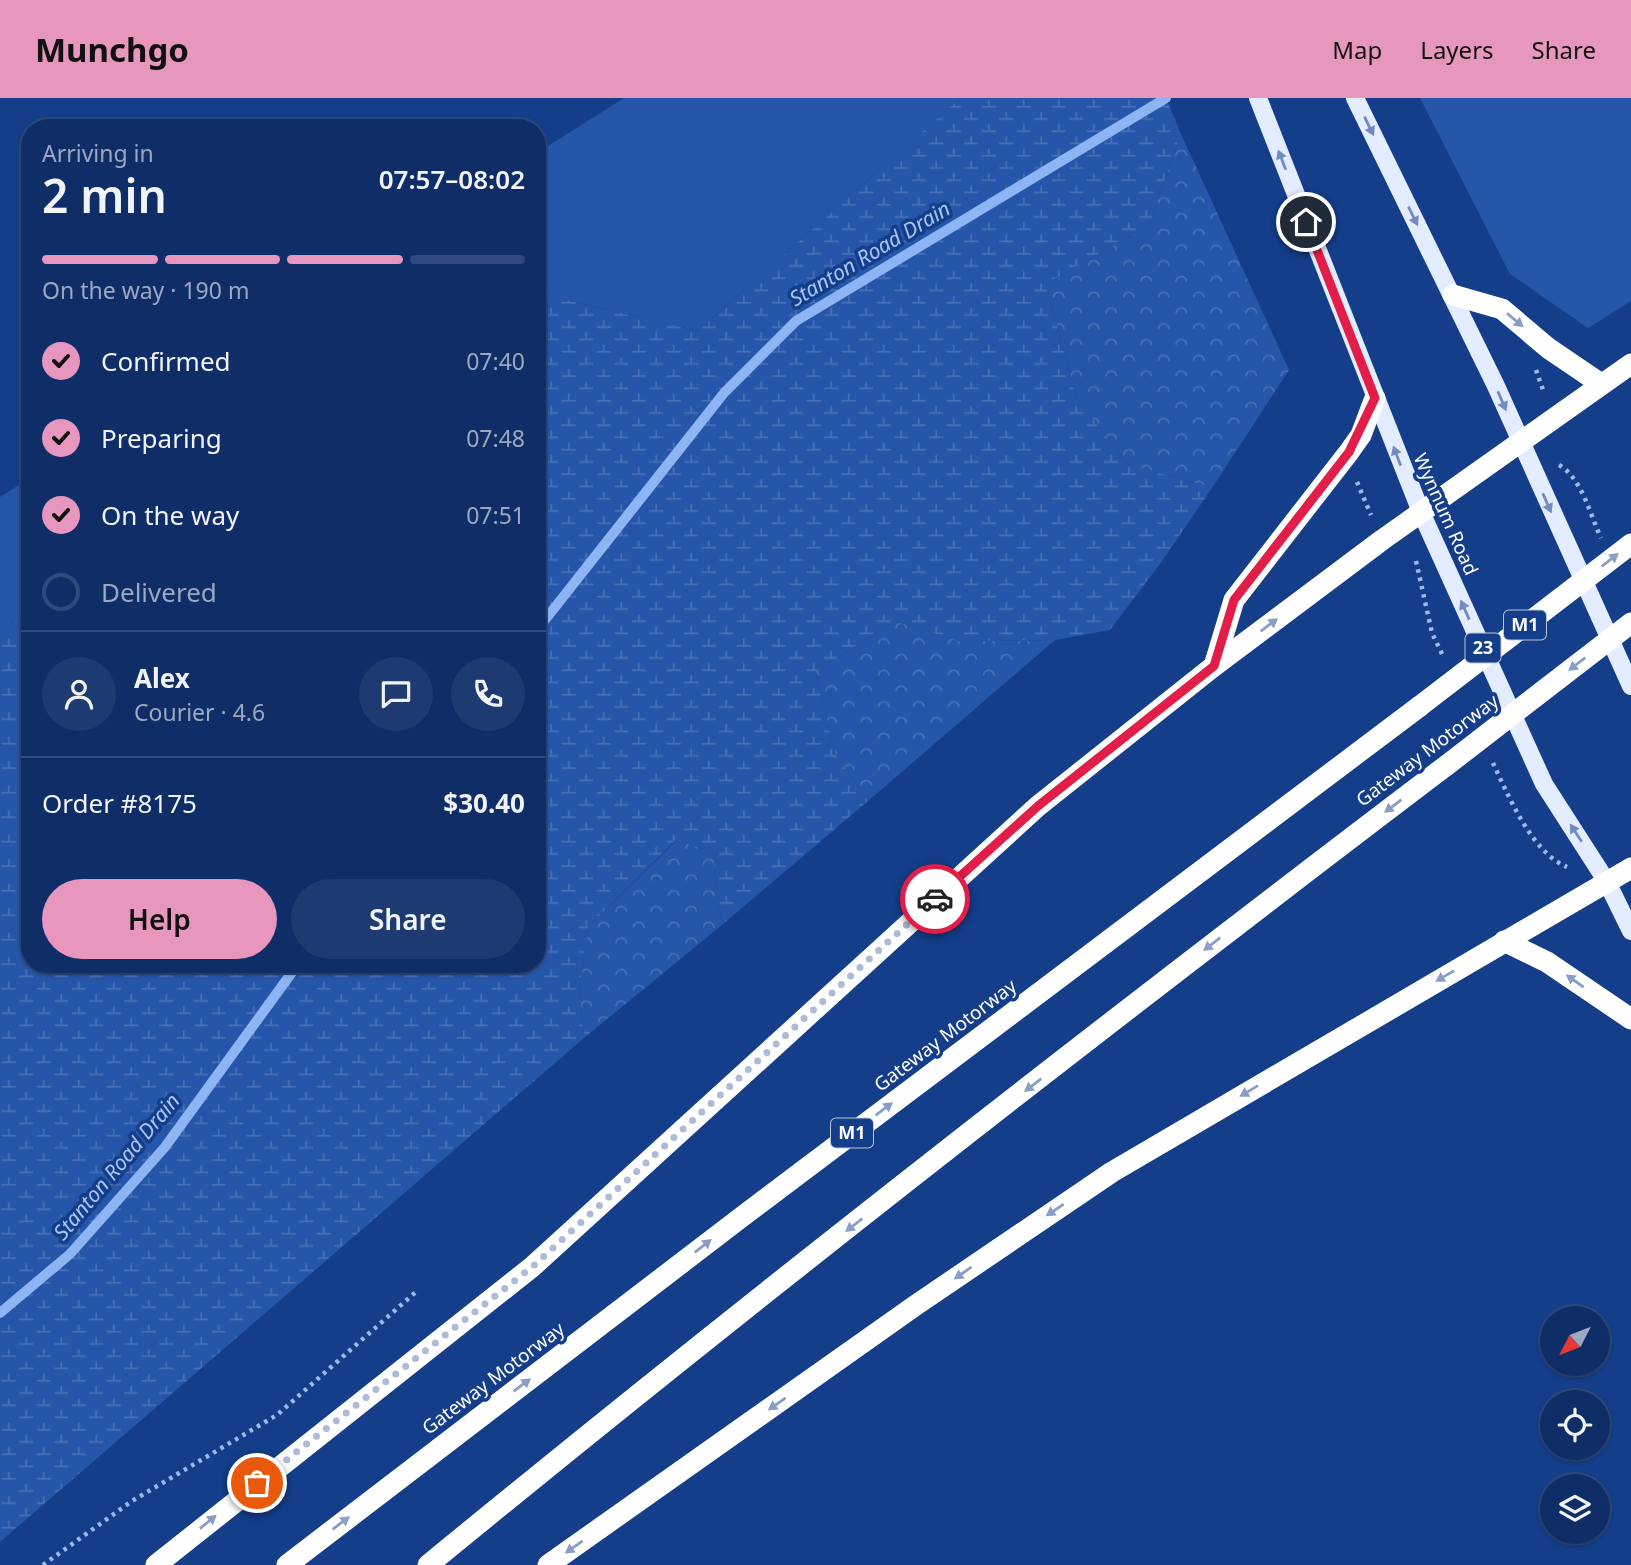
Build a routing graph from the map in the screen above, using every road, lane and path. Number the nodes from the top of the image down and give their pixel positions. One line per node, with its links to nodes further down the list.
1 (1258, 98): 6 (main road, Wynnum Road / 23, one-way to 1)
2 (1355, 98): 3 (main road, one-way to 3)
3 (1453, 295): 5 (highway, one-way to 5); 7 (main road, one-way to 7)
4 (1631, 364): 5 (highway)
5 (1601, 384): 7 (highway)
6 (1375, 398): 9 (main road, Wynnum Road / 23, one-way to 6); 14 (highway)
7 (1519, 441): 9 (highway); 12 (path); 15 (main road, one-way to 15)
8 (1355, 478): 10 (path)
9 (1420, 512): 14 (highway, one-way to 9); 17 (main road, Wynnum Road / 23, one-way to 9)
10 (1371, 515)
11 (1631, 544): 24 (highway, Gateway Motorway / M1, one-way to 11, bridge)
12 (1604, 546)
13 (1631, 623): 25 (highway, Gateway Motorway, one-way to 25, bridge)
14 (1214, 666): 23 (highway, one-way to 14)
15 (1631, 686)
16 (1631, 868): 17 (highway)
17 (1607, 883): 18 (main road, Wynnum Road / 23); 19 (highway)
18 (1631, 931)
19 (1504, 942): 20 (highway, one-way to 19); 26 (highway, one-way to 26)
20 (1631, 1019)
21 (418, 1290): 22 (path)
22 (43, 1565)
23 (156, 1565)
24 (288, 1565)
25 (428, 1565)
26 (548, 1565)

